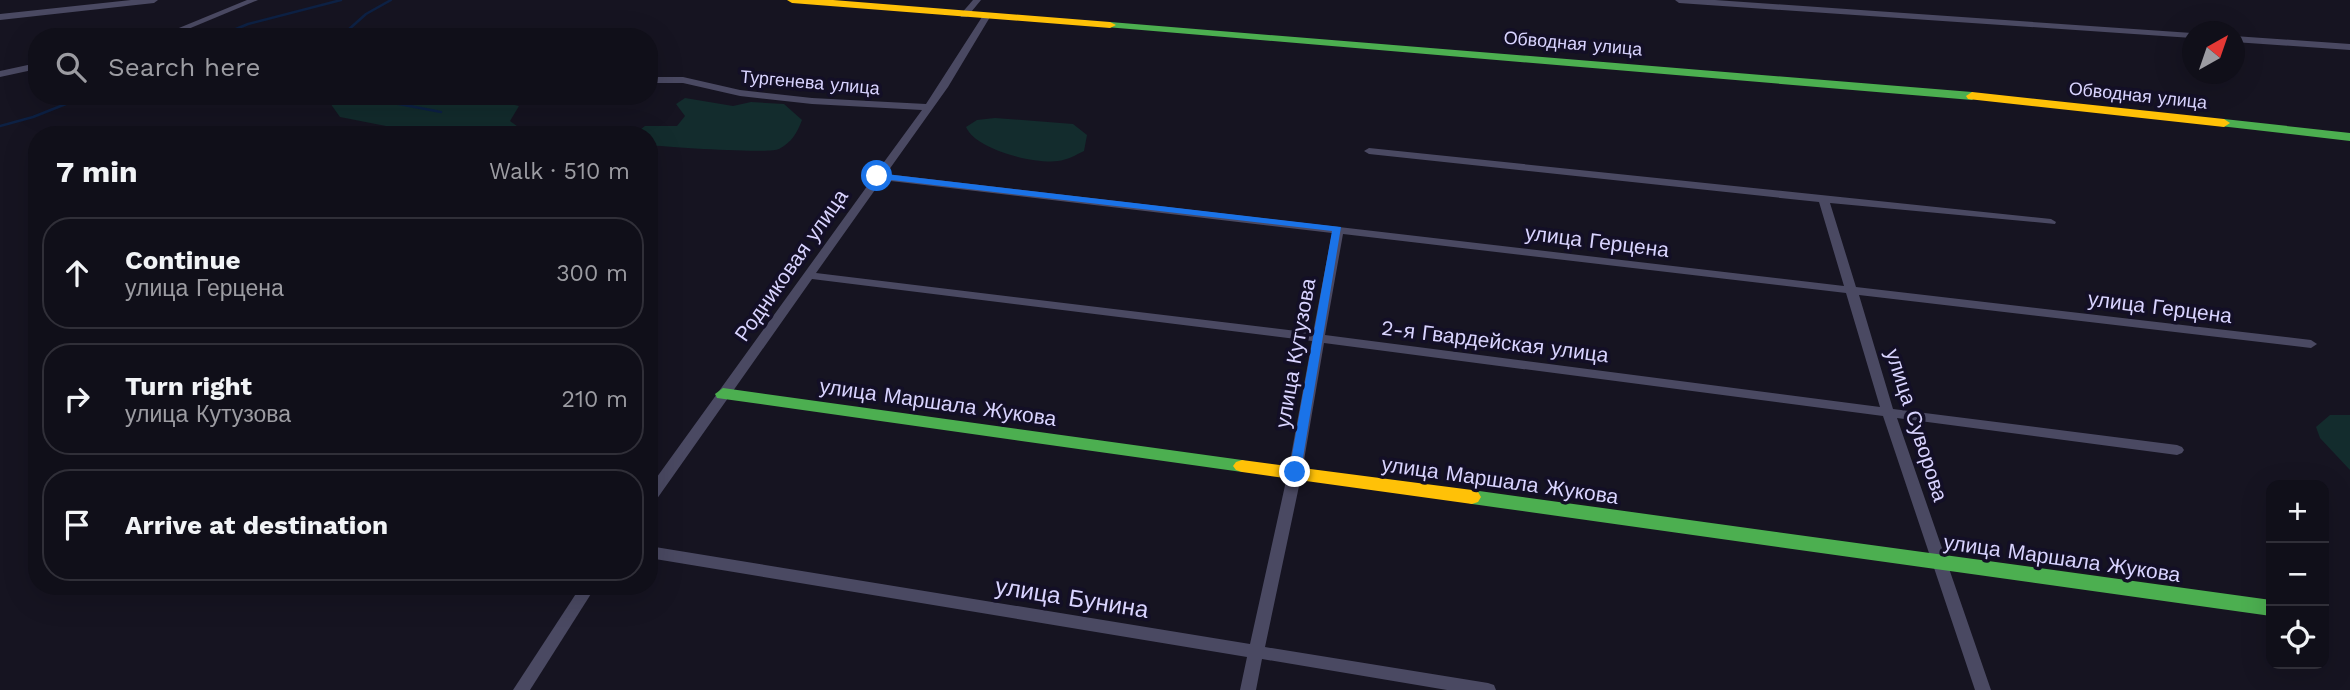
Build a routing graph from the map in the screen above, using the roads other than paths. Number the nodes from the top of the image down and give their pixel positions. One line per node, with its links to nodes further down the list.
1 (154, 0): 7 (street)
2 (254, 0): 9 (street)
3 (792, 0): 6 (street, Обводная улица)
4 (977, 0): 6 (street)
5 (1679, 0): 10 (street)
6 (964, 15): 8 (street, Обводная улица)
7 (0, 17)
8 (986, 17): 16 (street, Родниковая улица); 17 (street, Обводная улица)
9 (184, 28)
10 (2182, 35)
11 (2245, 39): 12 (street)
12 (2350, 47)
13 (28, 68): 14 (street)
14 (0, 74)
15 (658, 79): 16 (street, Тургенева улица)
16 (928, 107): 19 (street, Родниковая улица)
17 (2350, 137)
18 (1368, 151): 20 (street)
19 (877, 176): 22 (street, улица Герцена); 23 (street, Родниковая улица)
20 (1824, 199): 21 (street); 24 (street, улица Суворова)
21 (2051, 222)
22 (1338, 229): 24 (street, улица Герцена); 25 (street, улица Кутузова)
23 (807, 275): 25 (street, 2-я Гвардейская улица); 27 (street, Родниковая улица)
24 (1854, 291): 26 (street, улица Герцена); 28 (street, улица Суворова)
25 (1319, 338): 28 (street, 2-я Гвардейская улица); 30 (street, улица Кутузова)
26 (2311, 344)
27 (723, 394): 30 (street, улица Маршала Жукова); 31 (street, Родниковая улица)
28 (1888, 412): 29 (street, 2-я Гвардейская улица); 33 (street, улица Суворова)
29 (2177, 450)
30 (1295, 472): 33 (street, улица Маршала Жукова); 36 (street, улица Кутузова)
31 (658, 486)
32 (658, 553): 36 (street, улица Бунина)
33 (1940, 562): 35 (street, улица Маршала Жукова); 40 (street, улица Суворова)
34 (583, 595): 37 (street)
35 (2266, 607)
36 (1256, 652): 38 (street, улица Кутузова); 39 (street, улица Бунина)
37 (521, 690)
38 (1248, 690)
39 (1488, 690)
40 (1983, 690)

